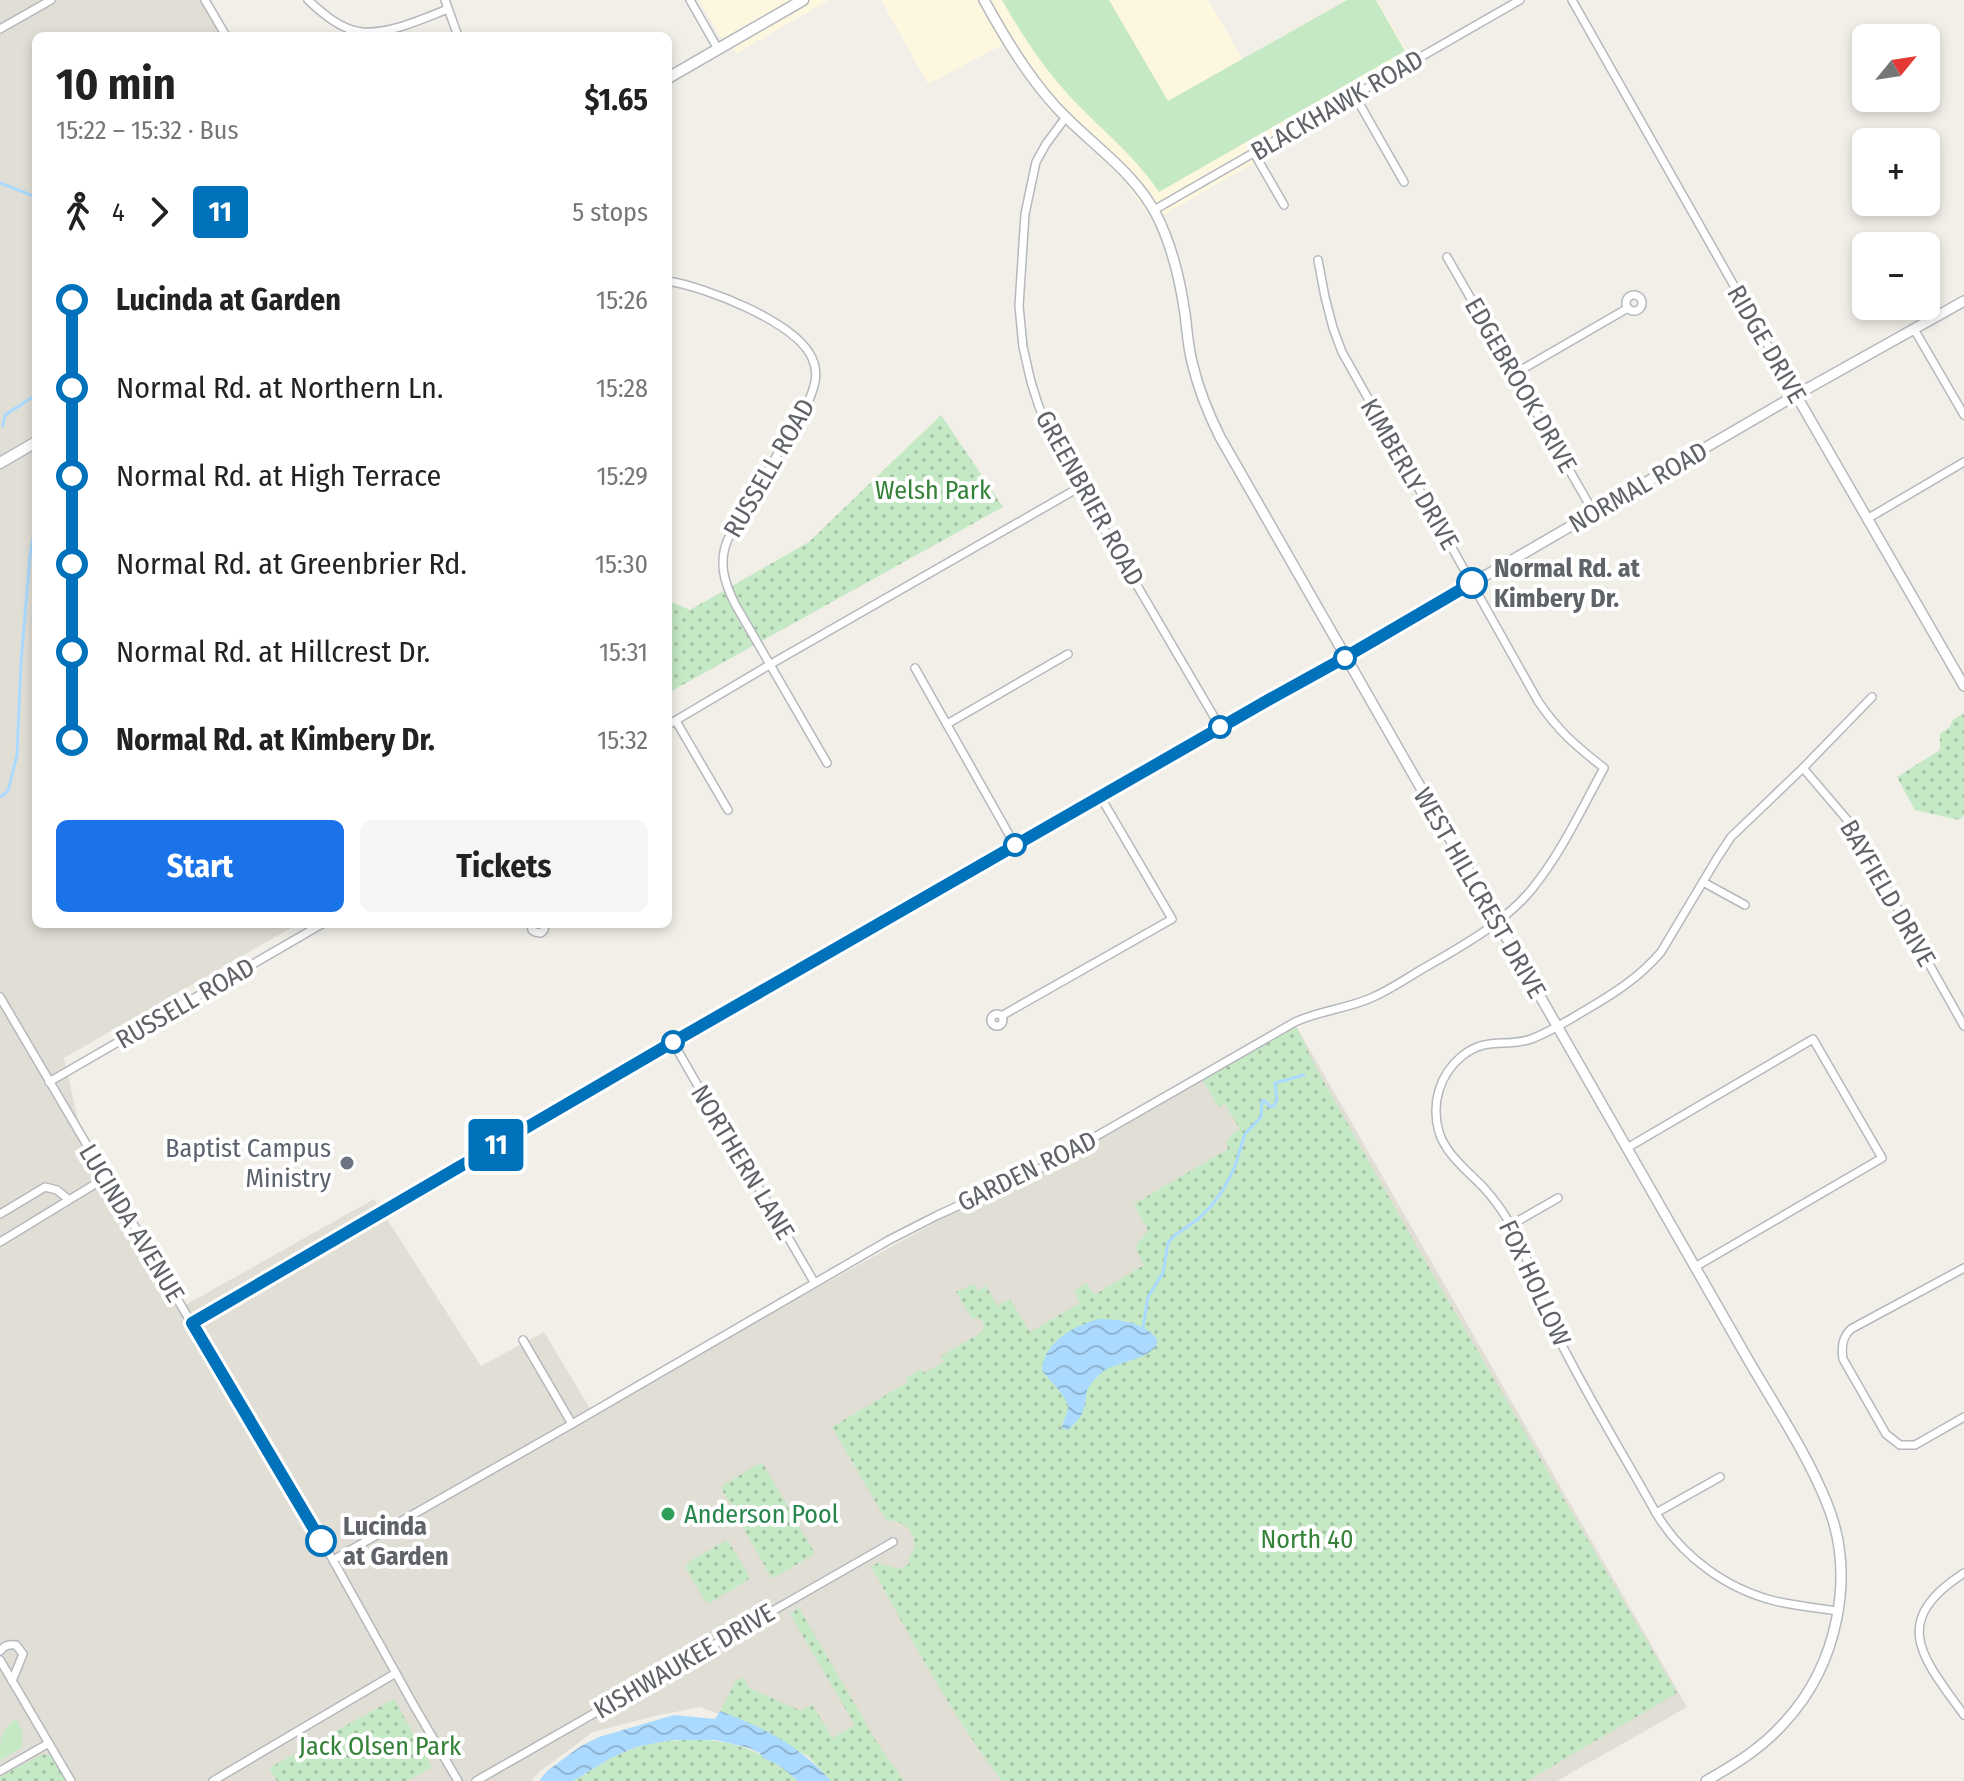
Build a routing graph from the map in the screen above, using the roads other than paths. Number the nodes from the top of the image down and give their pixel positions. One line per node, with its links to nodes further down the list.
1 (51, 0): 12 (street)
2 (205, 0): 13 (street)
3 (308, 0): 11 (street)
4 (445, 0): 10 (street)
5 (690, 0): 16 (street)
6 (803, 0): 16 (main road)
7 (984, 0): 19 (street, WEST HILLCREST DRIVE)
8 (1520, 0): 18 (street, BLACKHAWK ROAD)
9 (1572, 0): 31 (street, RIDGE DRIVE)
10 (448, 9): 11 (street); 15 (street)
11 (340, 24): 14 (street)
12 (0, 29)
13 (224, 32)
14 (342, 32)
15 (457, 32)
16 (718, 49): 17 (main road)
17 (672, 76)
18 (1355, 96): 20 (street, BLACKHAWK ROAD); 21 (street)
19 (1066, 117): 23 (street, WEST HILLCREST DRIVE); 36 (street, GREENBRIER ROAD)
20 (1254, 153): 22 (street); 23 (street, BLACKHAWK ROAD)
21 (1404, 182)
22 (1284, 205)
23 (1154, 210): 41 (street, WEST HILLCREST DRIVE)
24 (1447, 257): 30 (street, EDGEBROOK DRIVE)
25 (1318, 260): 39 (street, KIMBERLY DRIVE)
26 (672, 282): 42 (street, RUSSELL ROAD)
27 (1964, 301): 29 (street, NORMAL ROAD)
28 (1628, 308): 30 (street)
29 (1914, 329): 31 (street, NORMAL ROAD); 32 (street)
30 (1514, 374): 37 (street, EDGEBROOK DRIVE)
31 (1796, 395): 37 (street, NORMAL ROAD); 38 (street, RIDGE DRIVE)
32 (1964, 415)
33 (32, 444): 35 (main road)
34 (1964, 462): 38 (street)
35 (0, 463)
36 (1080, 487): 42 (street); 49 (street, GREENBRIER ROAD)
37 (1594, 513): 39 (street, NORMAL ROAD)
38 (1867, 519): 44 (street, RIDGE DRIVE)
39 (1472, 583): 41 (street, NORMAL ROAD); 46 (street, KIMBERLY DRIVE)
40 (1068, 654): 48 (street)
41 (1345, 658): 49 (street, NORMAL ROAD); 57 (street, WEST HILLCREST DRIVE)
42 (771, 664): 47 (street); 50 (street, RUSSELL ROAD)
43 (915, 668): 48 (street)
44 (1964, 686)
45 (1872, 697): 51 (street, FOX HOLLOW)
46 (1550, 719): 57 (street, GARDEN ROAD)
47 (672, 723): 53 (street)
48 (947, 724): 54 (street)
49 (1220, 727): 52 (street, NORMAL ROAD)
50 (827, 763)
51 (1803, 768): 55 (street, FOX HOLLOW); 62 (street, BAYFIELD DRIVE)
52 (1100, 796): 54 (street, NORMAL ROAD); 60 (street)
53 (728, 810)
54 (1015, 845): 63 (street, NORMAL ROAD)
55 (1703, 882): 56 (street); 61 (street, FOX HOLLOW)
56 (1745, 905)
57 (1497, 922): 61 (street, WEST HILLCREST DRIVE); 74 (street, GARDEN ROAD)
58 (315, 928): 64 (street, RUSSELL ROAD)
59 (0, 997): 64 (street, LUCINDA AVENUE)
60 (1003, 1015)
61 (1557, 1026): 65 (street, WEST HILLCREST DRIVE); 70 (street, FOX HOLLOW)
62 (1964, 1026)
63 (673, 1042): 74 (street, NORTHERN LANE); 75 (street, NORMAL ROAD)
64 (49, 1082): 66 (street, LUCINDA AVENUE)
65 (1627, 1148): 72 (street, WEST HILLCREST DRIVE); 72 (street)
66 (105, 1178): 68 (street); 75 (street, LUCINDA AVENUE)
67 (1558, 1198): 70 (street)
68 (68, 1199): 69 (street); 71 (street)
69 (0, 1214)
70 (1511, 1225): 80 (street, FOX HOLLOW)
71 (0, 1242)
72 (1695, 1267): 84 (street, WEST HILLCREST DRIVE)
73 (1961, 1269): 77 (street)
74 (814, 1282): 78 (street, GARDEN ROAD)
75 (192, 1323): 82 (street, LUCINDA AVENUE)
76 (523, 1340): 78 (street)
77 (1964, 1417)
78 (572, 1424): 82 (street, GARDEN ROAD)
79 (1720, 1477): 80 (street)
80 (1656, 1513): 84 (street, FOX HOLLOW)
81 (893, 1542): 95 (street, KISHWAUKEE DRIVE)
82 (333, 1560): 87 (street, LUCINDA AVENUE)
83 (1964, 1573): 89 (street)
84 (1838, 1611): 96 (street, WEST HILLCREST DRIVE)
85 (0, 1651): 88 (street)
86 (0, 1660): 88 (street)
87 (396, 1673): 93 (street); 94 (street, LUCINDA AVENUE)
88 (12, 1681): 90 (street)
89 (1964, 1715)
90 (49, 1743): 91 (street); 92 (street)
91 (0, 1771)
92 (71, 1781)
93 (213, 1781)
94 (458, 1781)
95 (476, 1781)
96 (1706, 1781)

